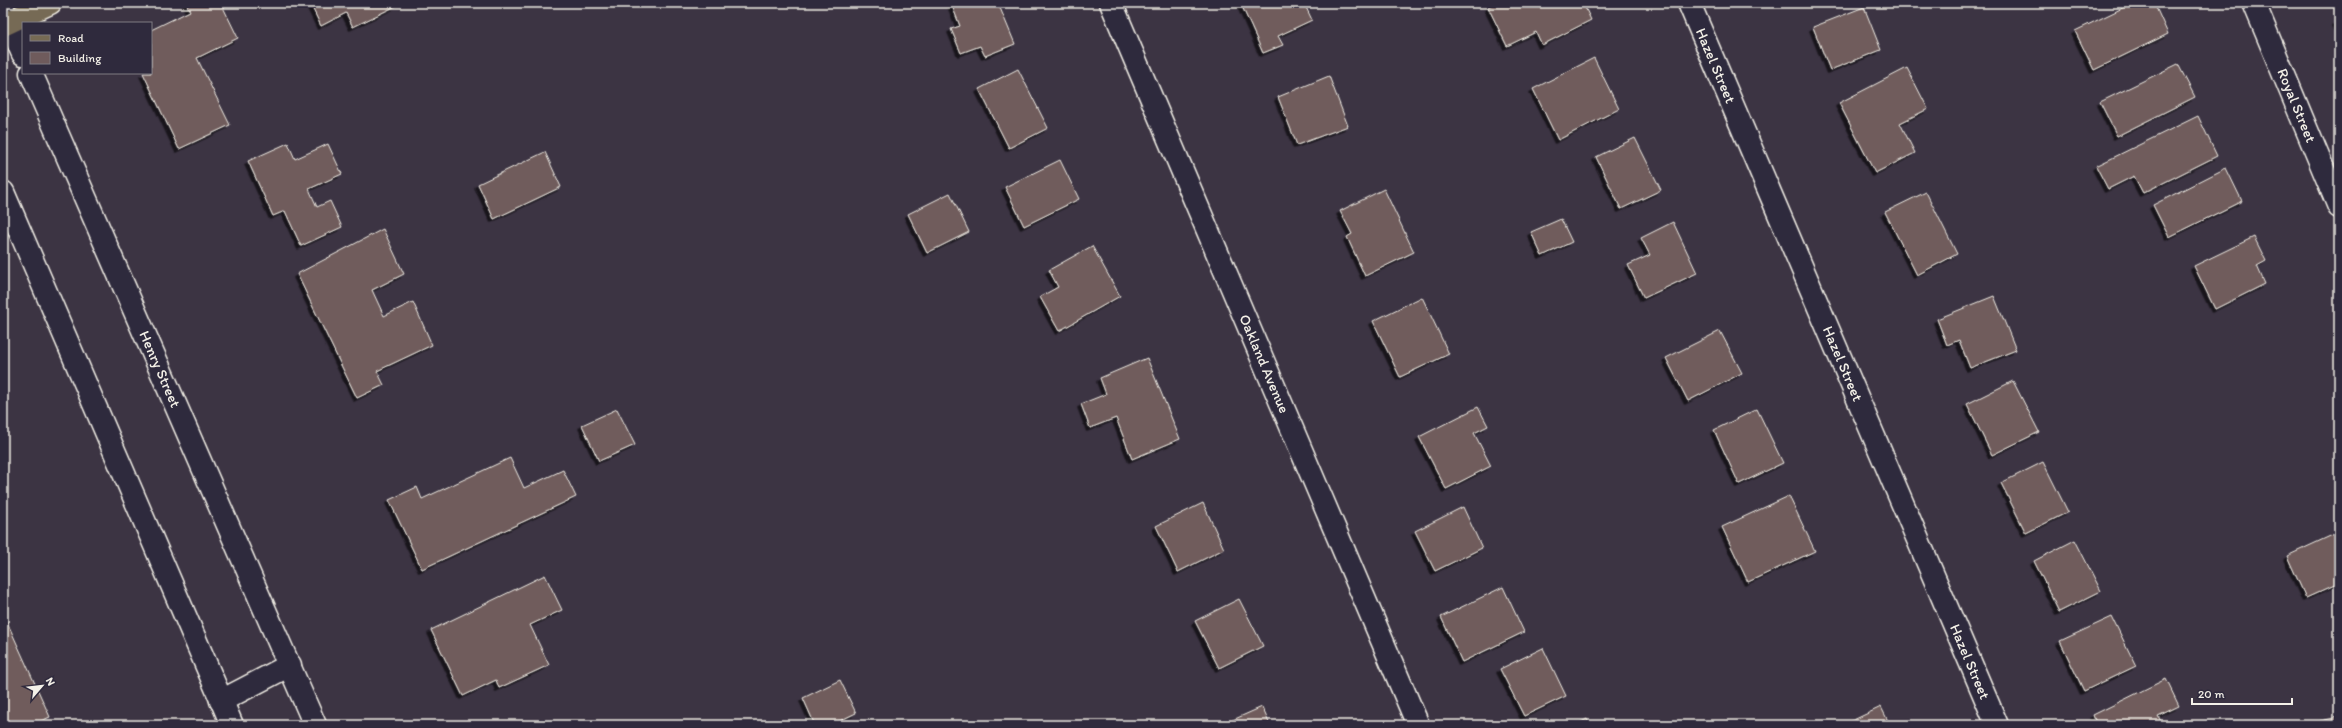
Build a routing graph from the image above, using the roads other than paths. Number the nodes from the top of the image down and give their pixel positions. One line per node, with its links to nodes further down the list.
1 (50, 3): 5 (main road)
2 (1111, 3): 14 (street, Oakland Avenue)
3 (1689, 3): 15 (street, Hazel Street)
4 (2254, 3): 9 (street, Royal Street)
5 (5, 19): 6 (street)
6 (22, 52)
7 (31, 74): 10 (street, Henry Street)
8 (3, 192): 11 (street)
9 (2339, 207)
10 (290, 665): 11 (street); 13 (street, Henry Street)
11 (221, 701): 12 (street)
12 (232, 725)
13 (315, 725)
14 (1418, 725)
15 (1997, 725)

